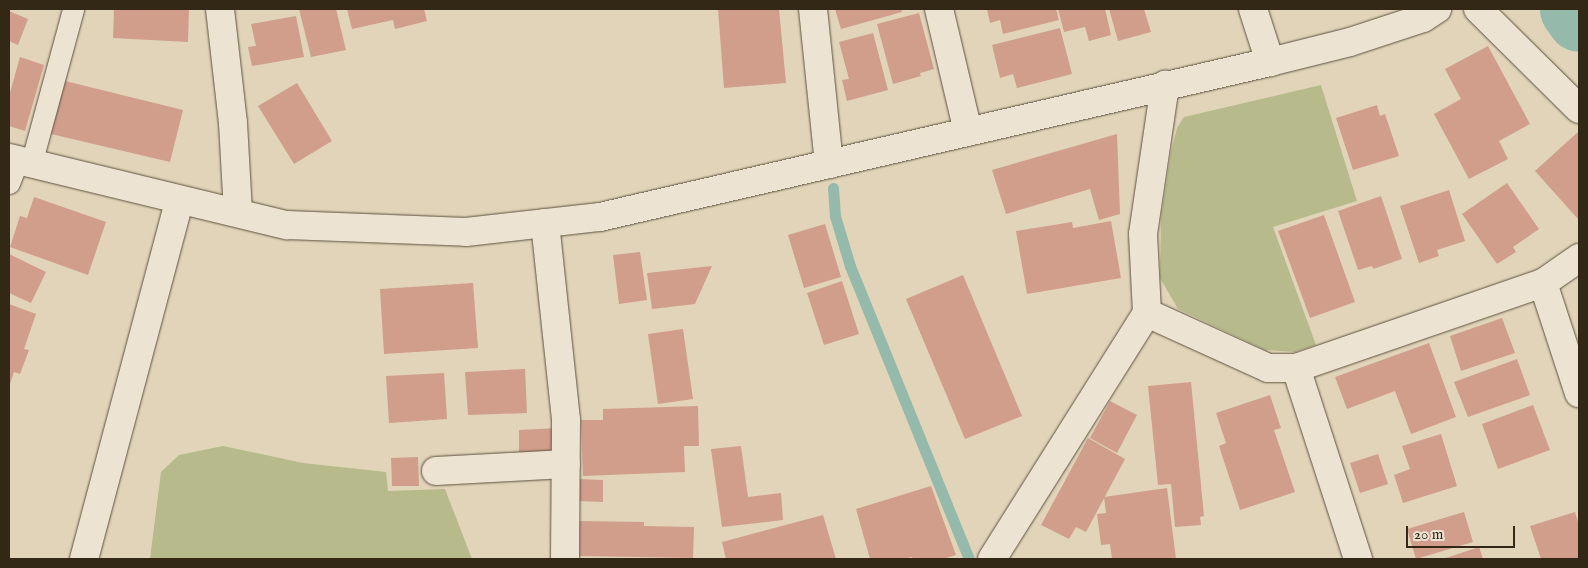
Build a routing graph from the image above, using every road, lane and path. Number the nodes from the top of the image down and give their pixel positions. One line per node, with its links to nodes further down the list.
1 (73, 9): 13 (lane)
2 (220, 9): 15 (street)
3 (813, 9): 12 (street)
4 (939, 9): 11 (street)
5 (1253, 9): 8 (street)
6 (1437, 9): 8 (street)
7 (1478, 9): 10 (street)
8 (1270, 62): 9 (street)
9 (1165, 85): 11 (street); 19 (street)
10 (1579, 109)
11 (968, 132): 12 (street)
12 (830, 164): 16 (street)
13 (16, 166): 14 (street)
14 (179, 201): 15 (street); 24 (street)
15 (238, 212): 16 (street)
16 (545, 223): 22 (street)
17 (1579, 258): 18 (street)
18 (1543, 283): 20 (street); 21 (street)
19 (1147, 313): 20 (street); 26 (street)
20 (1296, 368): 27 (street)
21 (1579, 393)
22 (566, 464): 23 (street); 25 (street)
23 (436, 472)
24 (84, 559)
25 (565, 559)
26 (992, 559)
27 (1358, 559)

